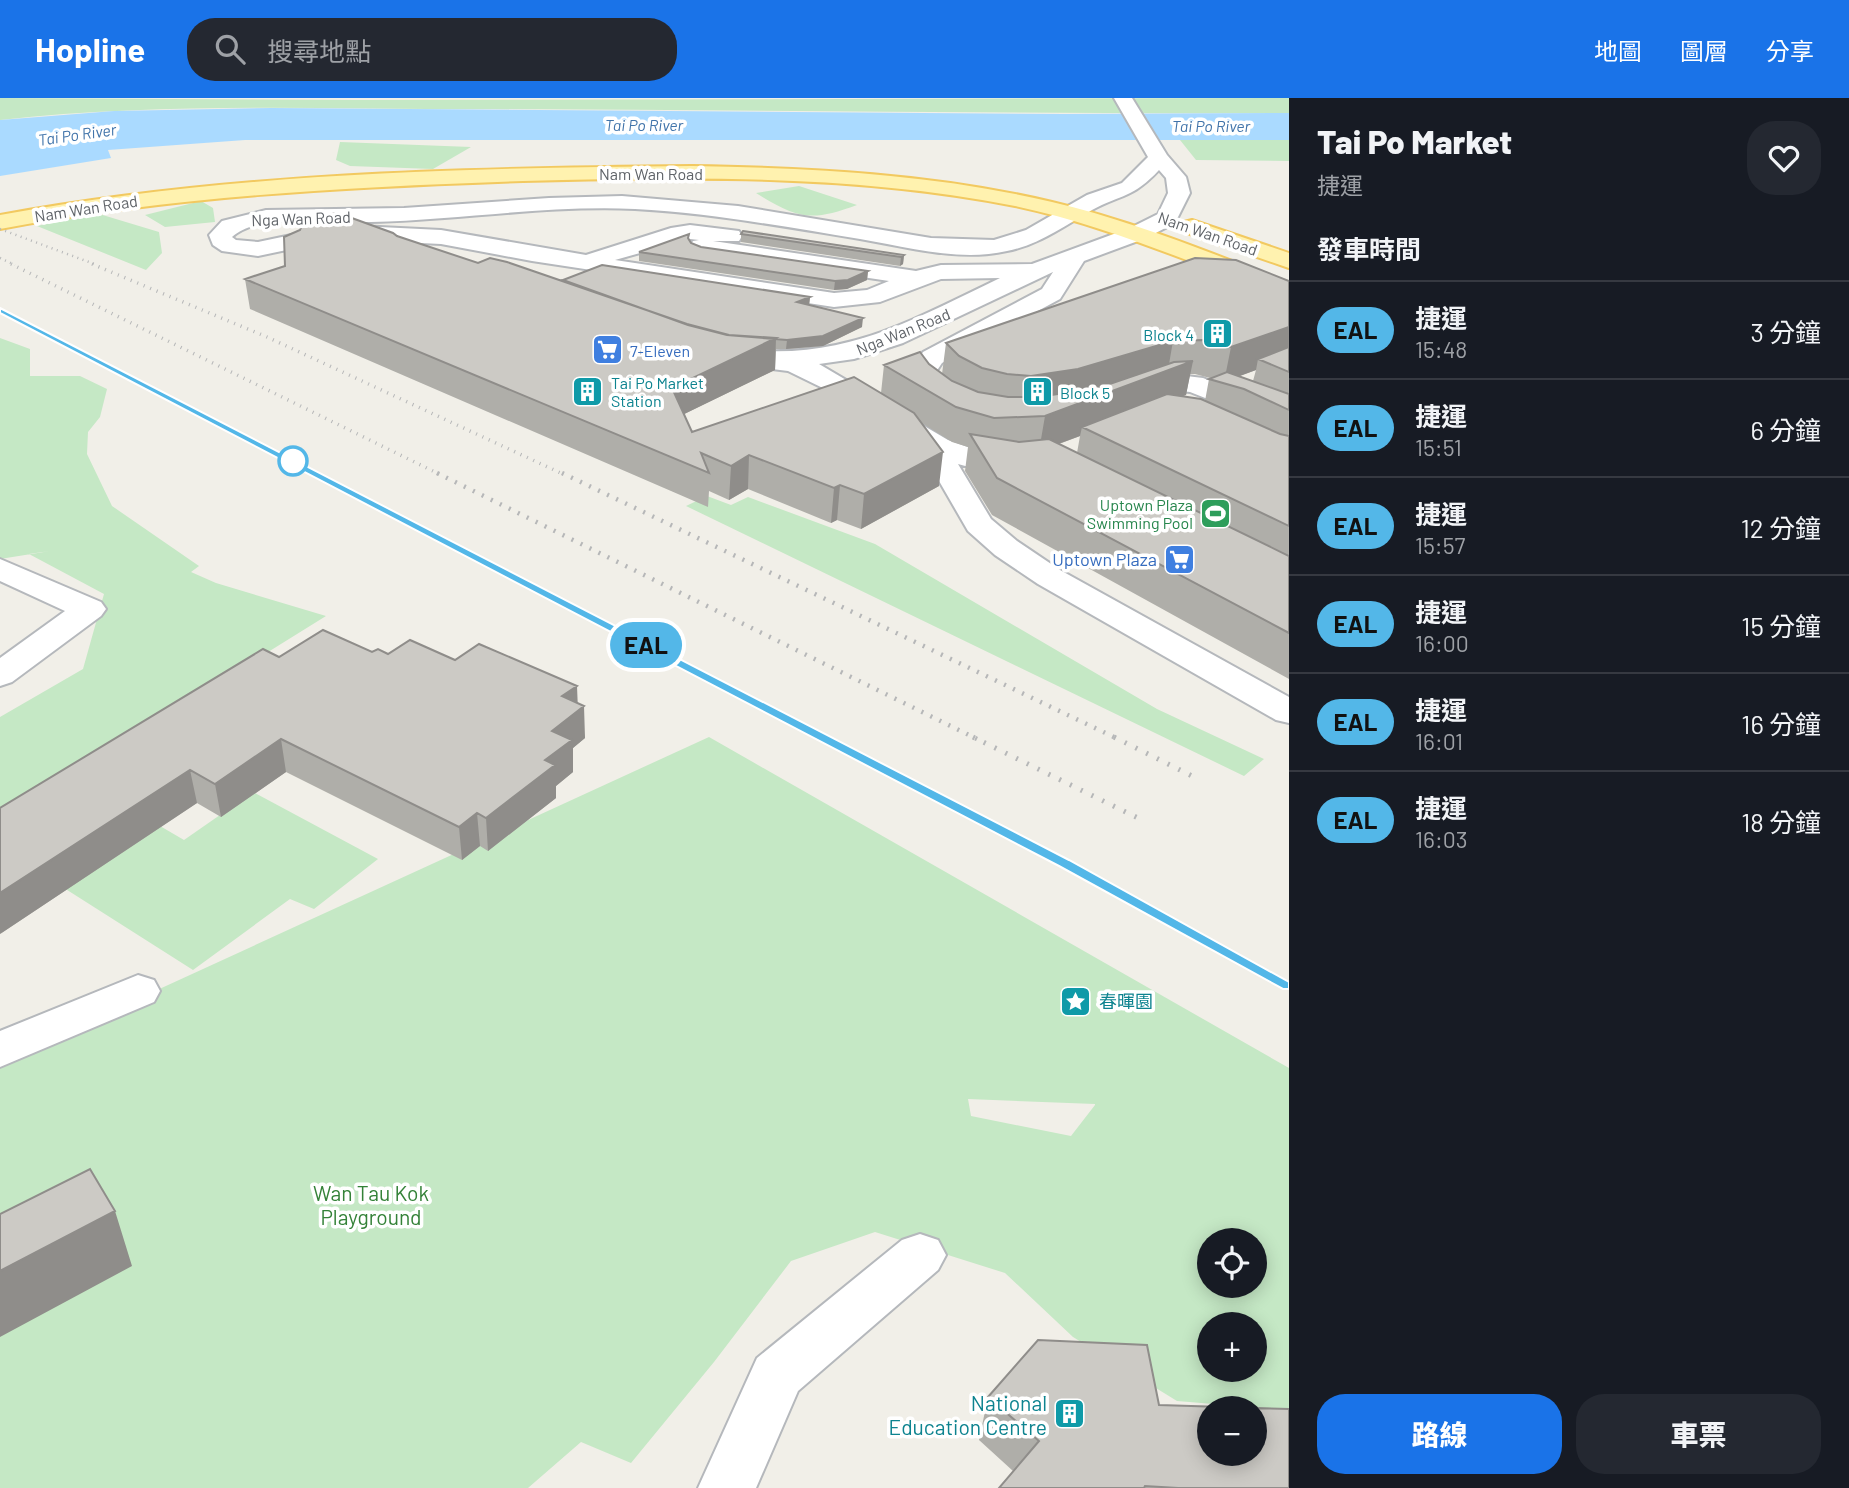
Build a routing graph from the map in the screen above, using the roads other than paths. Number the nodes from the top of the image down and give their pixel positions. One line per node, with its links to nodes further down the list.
1 (1126, 102): 2 (street)
2 (1159, 158): 5 (street, Nga Wan Road); 11 (street)
3 (358, 181): 4 (street, Nga Wan Road); 9 (main road, Nam Wan Road); 12 (main road, Nam Wan Road)
4 (408, 192): 8 (street, Nga Wan Road); 10 (street, Nga Wan Road)
5 (1097, 198): 7 (main road, Nam Wan Road); 9 (street, Nga Wan Road); 11 (main road, Nam Wan Road)
6 (588, 201): 8 (street, Nga Wan Road); 15 (street, Nga Wan Road); 22 (street, Nga Wan Road)
7 (0, 208)
8 (451, 211): 10 (street, Nga Wan Road); 22 (street, Nga Wan Road)
9 (1070, 214): 13 (main road, Nam Wan Road); 15 (street, Nga Wan Road)
10 (373, 216): 16 (street, Nga Wan Road)
11 (1167, 218): 13 (street, Nga Wan Road); 21 (main road, Nam Wan Road)
12 (0, 222)
13 (1138, 233): 18 (street, Nga Wan Road); 27 (main road, Nam Wan Road)
14 (657, 239): 17 (street); 23 (street); 25 (street)
15 (935, 245): 24 (street, Nga Wan Road)
16 (243, 248): 19 (street); 22 (street, Nga Wan Road)
17 (621, 252): 20 (street); 28 (street)
18 (1075, 257): 24 (street, Nga Wan Road); 35 (street)
19 (418, 259)
20 (579, 260): 22 (street); 28 (street)
21 (1289, 261)
22 (530, 264): 26 (street, Nga Wan Road)
23 (961, 271): 24 (street); 25 (street)
24 (1035, 271): 30 (street, Nga Wan Road)
25 (917, 278): 28 (street)
26 (608, 290)
27 (1289, 291)
28 (882, 292)
29 (711, 342): 30 (street)
30 (789, 361): 37 (street)
31 (1255, 380): 32 (street)
32 (1221, 394): 33 (street); 34 (street); 36 (street)
33 (1120, 402)
34 (1177, 411)
35 (976, 415)
36 (1289, 423)
37 (922, 438): 38 (street); 38 (street)
38 (979, 524): 41 (street)
39 (0, 569): 40 (street)
40 (0, 675)
41 (1289, 712)
42 (138, 991): 43 (street)
43 (0, 1050)
44 (920, 1255): 45 (street)
45 (727, 1488)

